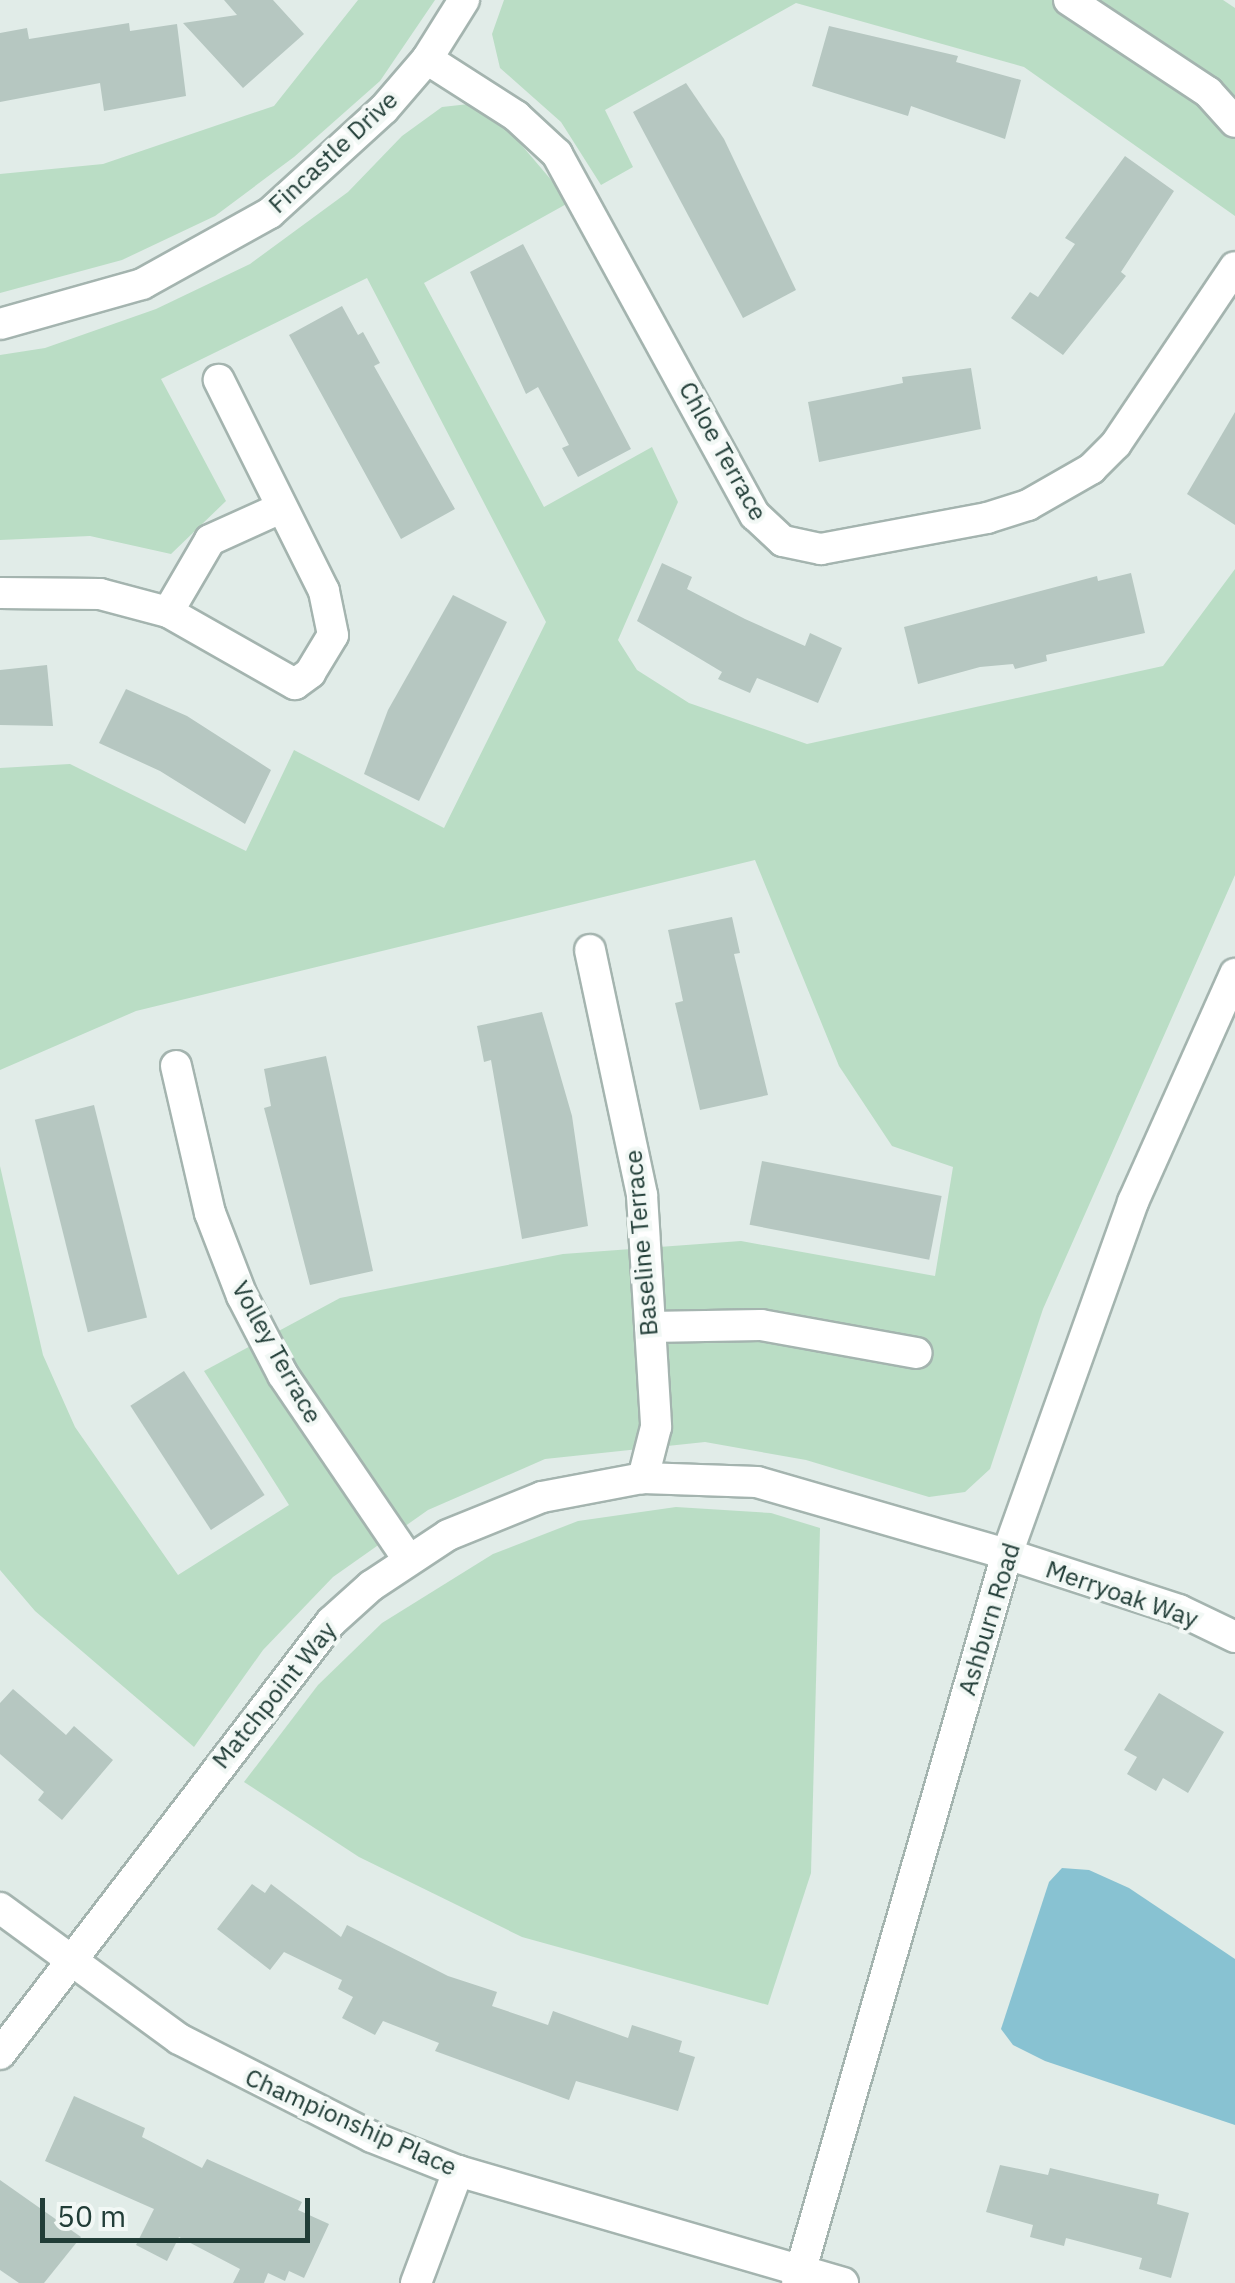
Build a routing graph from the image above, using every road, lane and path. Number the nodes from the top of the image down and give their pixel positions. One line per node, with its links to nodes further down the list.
1 (464, 0): 3 (street, Fincastle Drive)
2 (1069, 0): 4 (street)
3 (427, 59): 5 (street, Chloe Terrace); 6 (street, Fincastle Drive)
4 (1235, 122)
5 (1235, 268)
6 (0, 324)
7 (219, 380): 8 (street)
8 (281, 508): 10 (street); 10 (street)
9 (0, 593): 10 (street)
10 (168, 612)
11 (590, 950): 14 (street, Baseline Terrace)
12 (1235, 974): 17 (street, Ashburn Road)
13 (176, 1066): 18 (street, Volley Terrace)
14 (650, 1327): 15 (street); 16 (street, Baseline Terrace)
15 (916, 1353)
16 (643, 1478): 17 (street, Matchpoint Way); 18 (street, Matchpoint Way)
17 (1007, 1554): 19 (street, Merryoak Way); 24 (street, Ashburn Road)
18 (408, 1559): 21 (street, Matchpoint Way)
19 (1235, 1636)
20 (0, 1908): 21 (street, Championship Place)
21 (68, 1963): 22 (street, Matchpoint Way); 23 (street, Championship Place)
22 (0, 2054)
23 (458, 2171): 24 (street, Championship Place); 25 (street)
24 (798, 2277): 26 (street, Championship Place)
25 (416, 2283)
26 (843, 2283)

